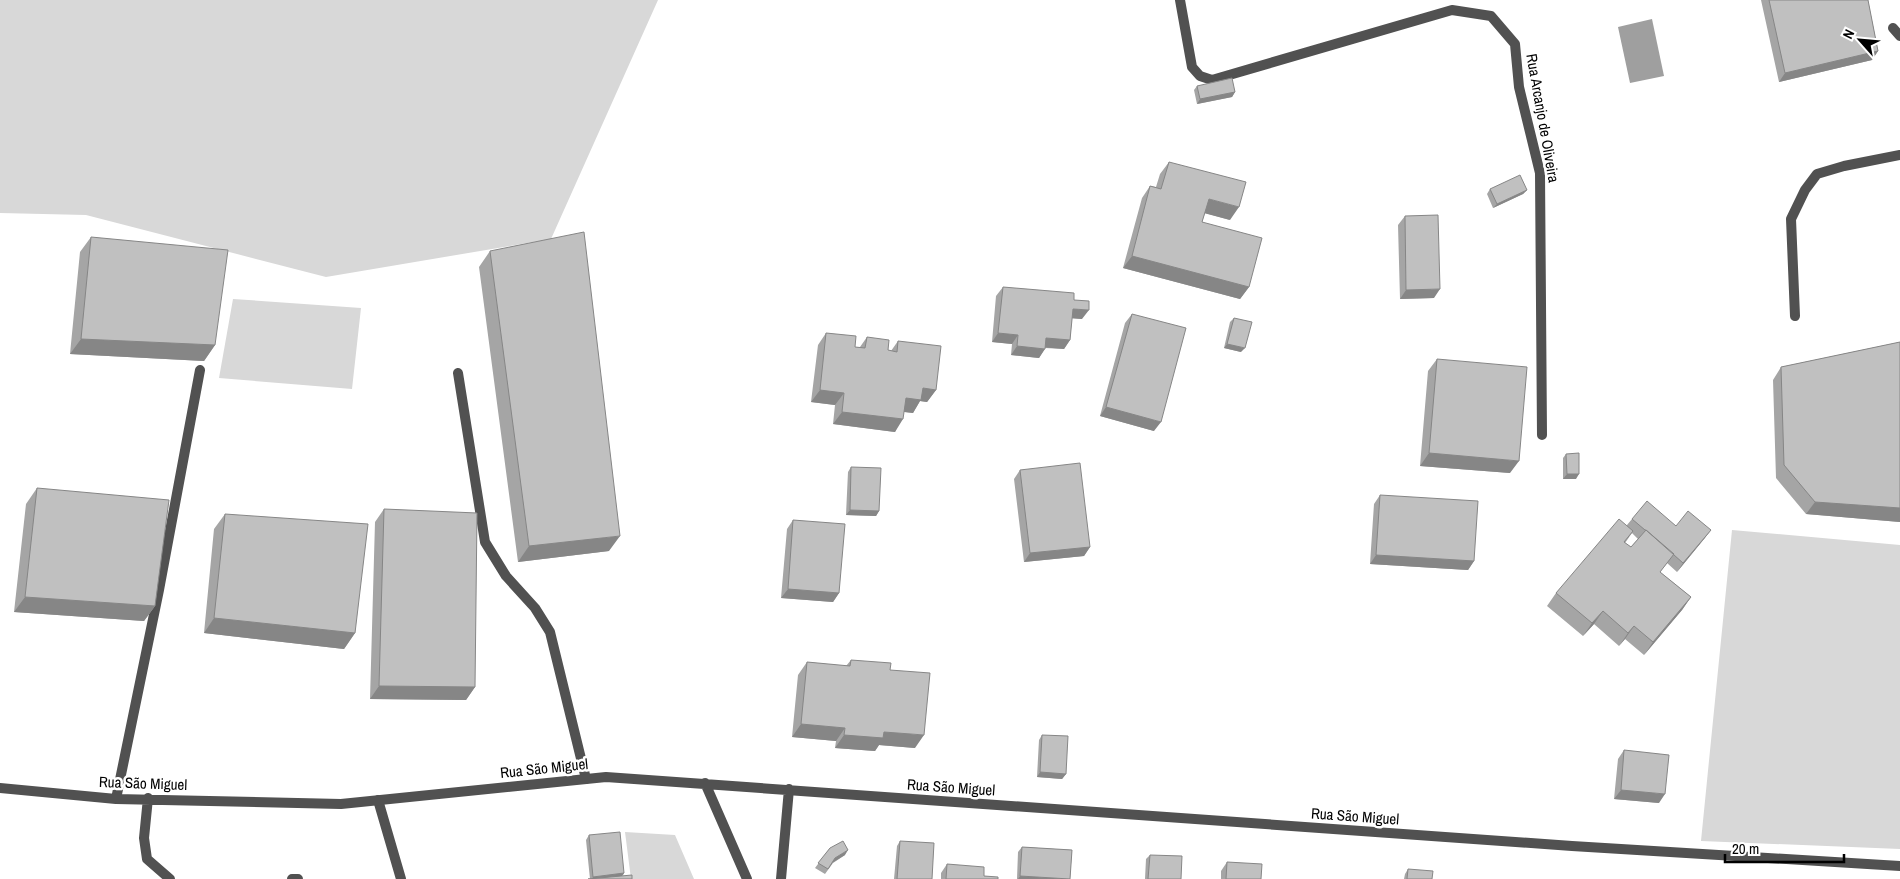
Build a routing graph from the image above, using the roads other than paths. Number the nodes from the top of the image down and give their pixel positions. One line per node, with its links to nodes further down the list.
1 (1180, 0): 6 (street, Rua Arcanjo de Oliveira)
2 (1900, 155): 3 (street)
3 (1795, 316)
4 (200, 370): 12 (street)
5 (458, 374): 7 (street)
6 (1542, 435)
7 (586, 779): 8 (street, Rua São Miguel); 13 (street, Rua São Miguel)
8 (706, 783): 10 (street, Rua São Miguel); 19 (street)
9 (0, 788): 12 (street, Rua São Miguel)
10 (789, 790): 14 (street, Rua São Miguel); 20 (street)
11 (148, 798): 12 (street, Rua São Miguel); 13 (street, Rua São Miguel); 15 (street)
12 (116, 799)
13 (378, 800): 18 (street)
14 (1900, 866)
15 (170, 879)
16 (292, 879): 17 (street)
17 (298, 879)
18 (402, 879)
19 (748, 879)
20 (781, 879)

